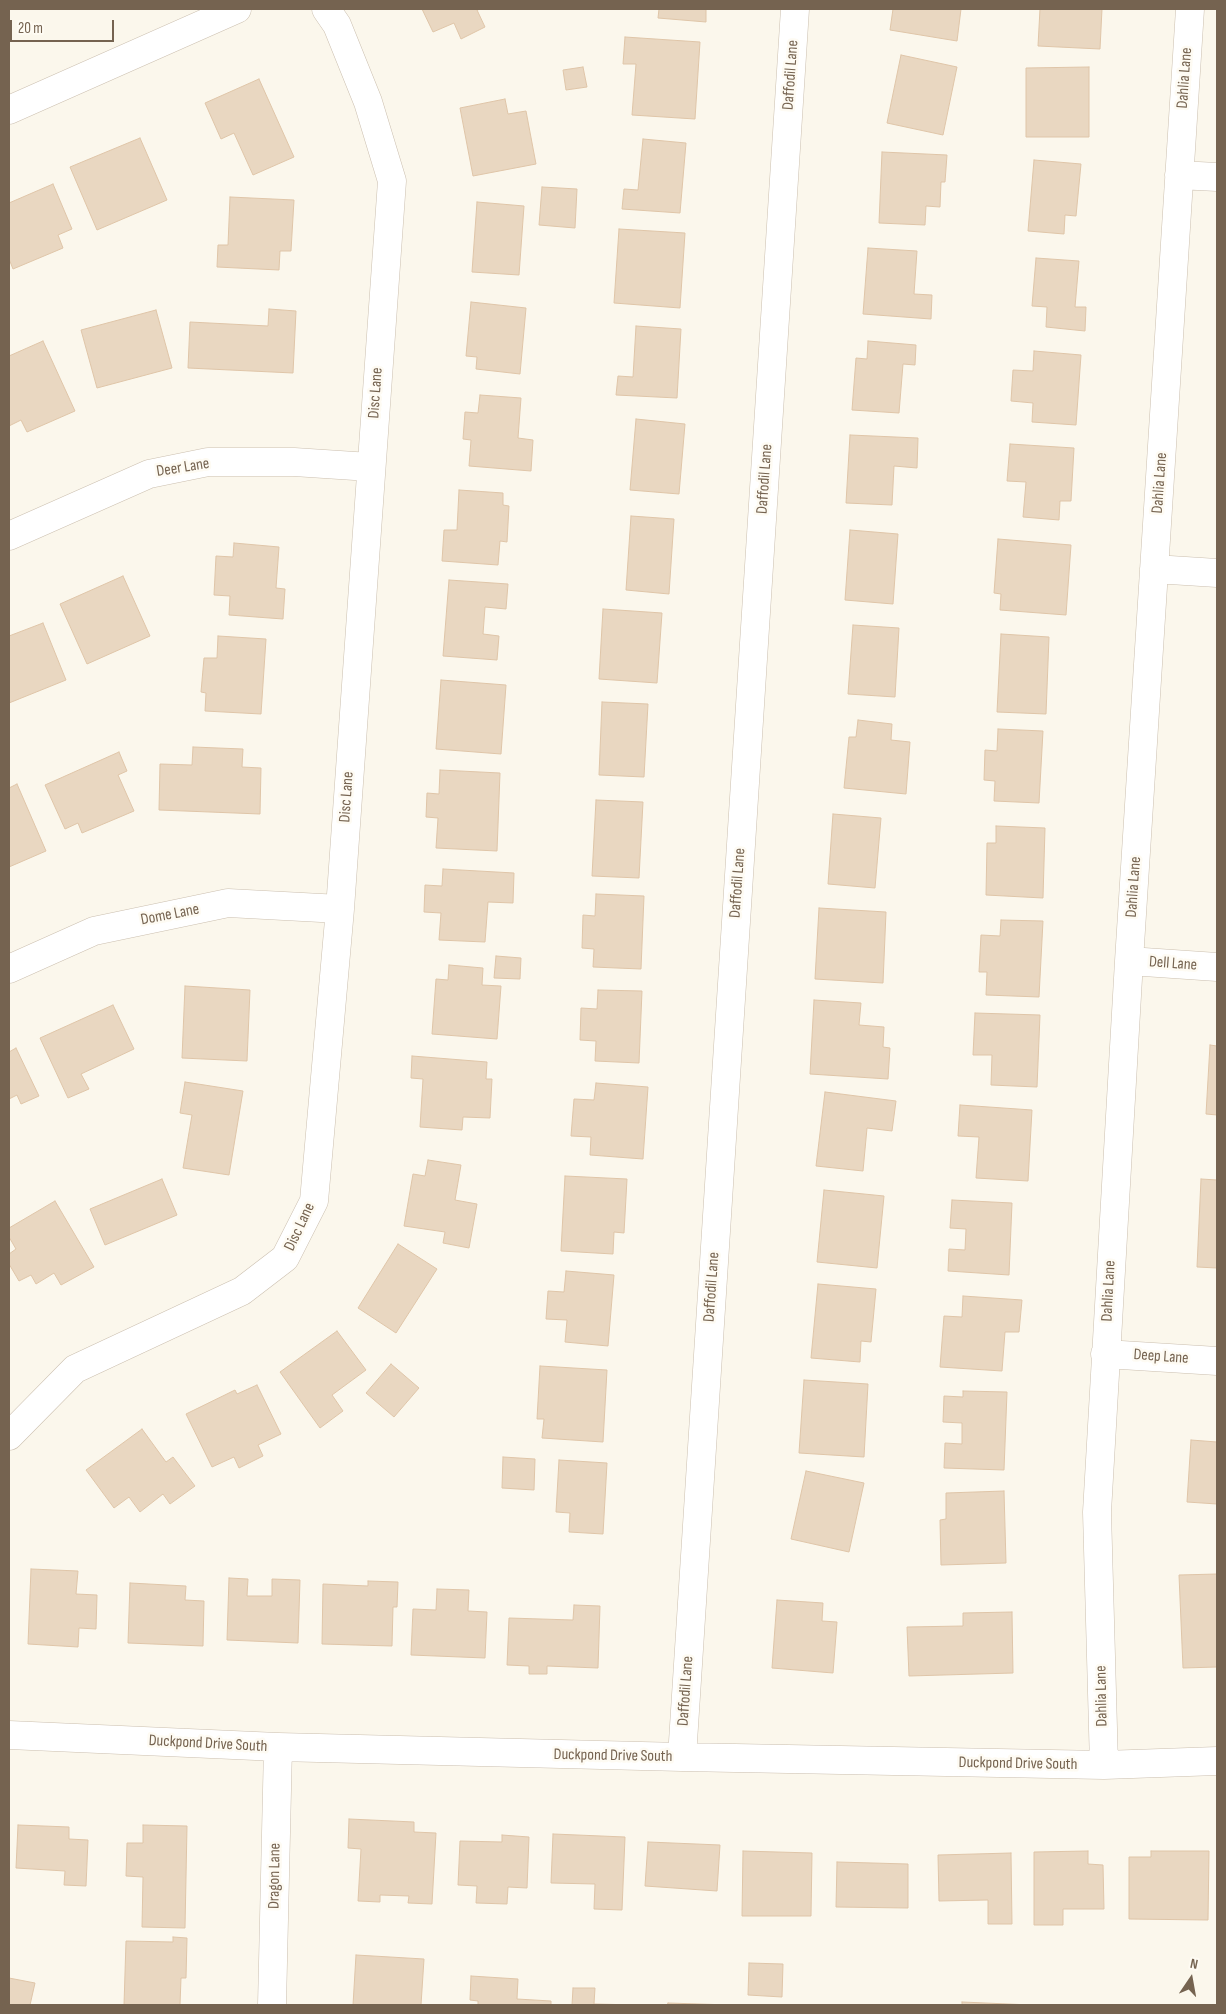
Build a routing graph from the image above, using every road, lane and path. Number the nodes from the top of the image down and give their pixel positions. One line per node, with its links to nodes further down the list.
1 (237, 9): 5 (street)
2 (326, 9): 8 (street, Disc Lane)
3 (795, 9): 21 (street, Daffodil Lane)
4 (1190, 9): 6 (street, Dahlia Lane)
5 (9, 110)
6 (1179, 175): 7 (street); 10 (street, Dahlia Lane)
7 (1217, 177)
8 (370, 467): 9 (street, Deer Lane); 12 (street, Disc Lane)
9 (9, 536)
10 (1154, 569): 11 (street); 13 (street, Dahlia Lane)
11 (1217, 573)
12 (340, 909): 15 (street, Dome Lane); 18 (street, Disc Lane)
13 (1129, 961): 14 (street, Dell Lane); 16 (street, Dahlia Lane)
14 (1217, 966)
15 (9, 969)
16 (1105, 1354): 17 (street, Deep Lane); 23 (street, Dahlia Lane)
17 (1217, 1361)
18 (9, 1436)
19 (9, 1735): 20 (street, Duckpond Drive South)
20 (278, 1747): 21 (street, Duckpond Drive South); 24 (street, Dragon Lane)
21 (682, 1757): 23 (street, Duckpond Drive South)
22 (1217, 1761): 23 (street, Duckpond Drive South)
23 (1104, 1765)
24 (272, 2005)

